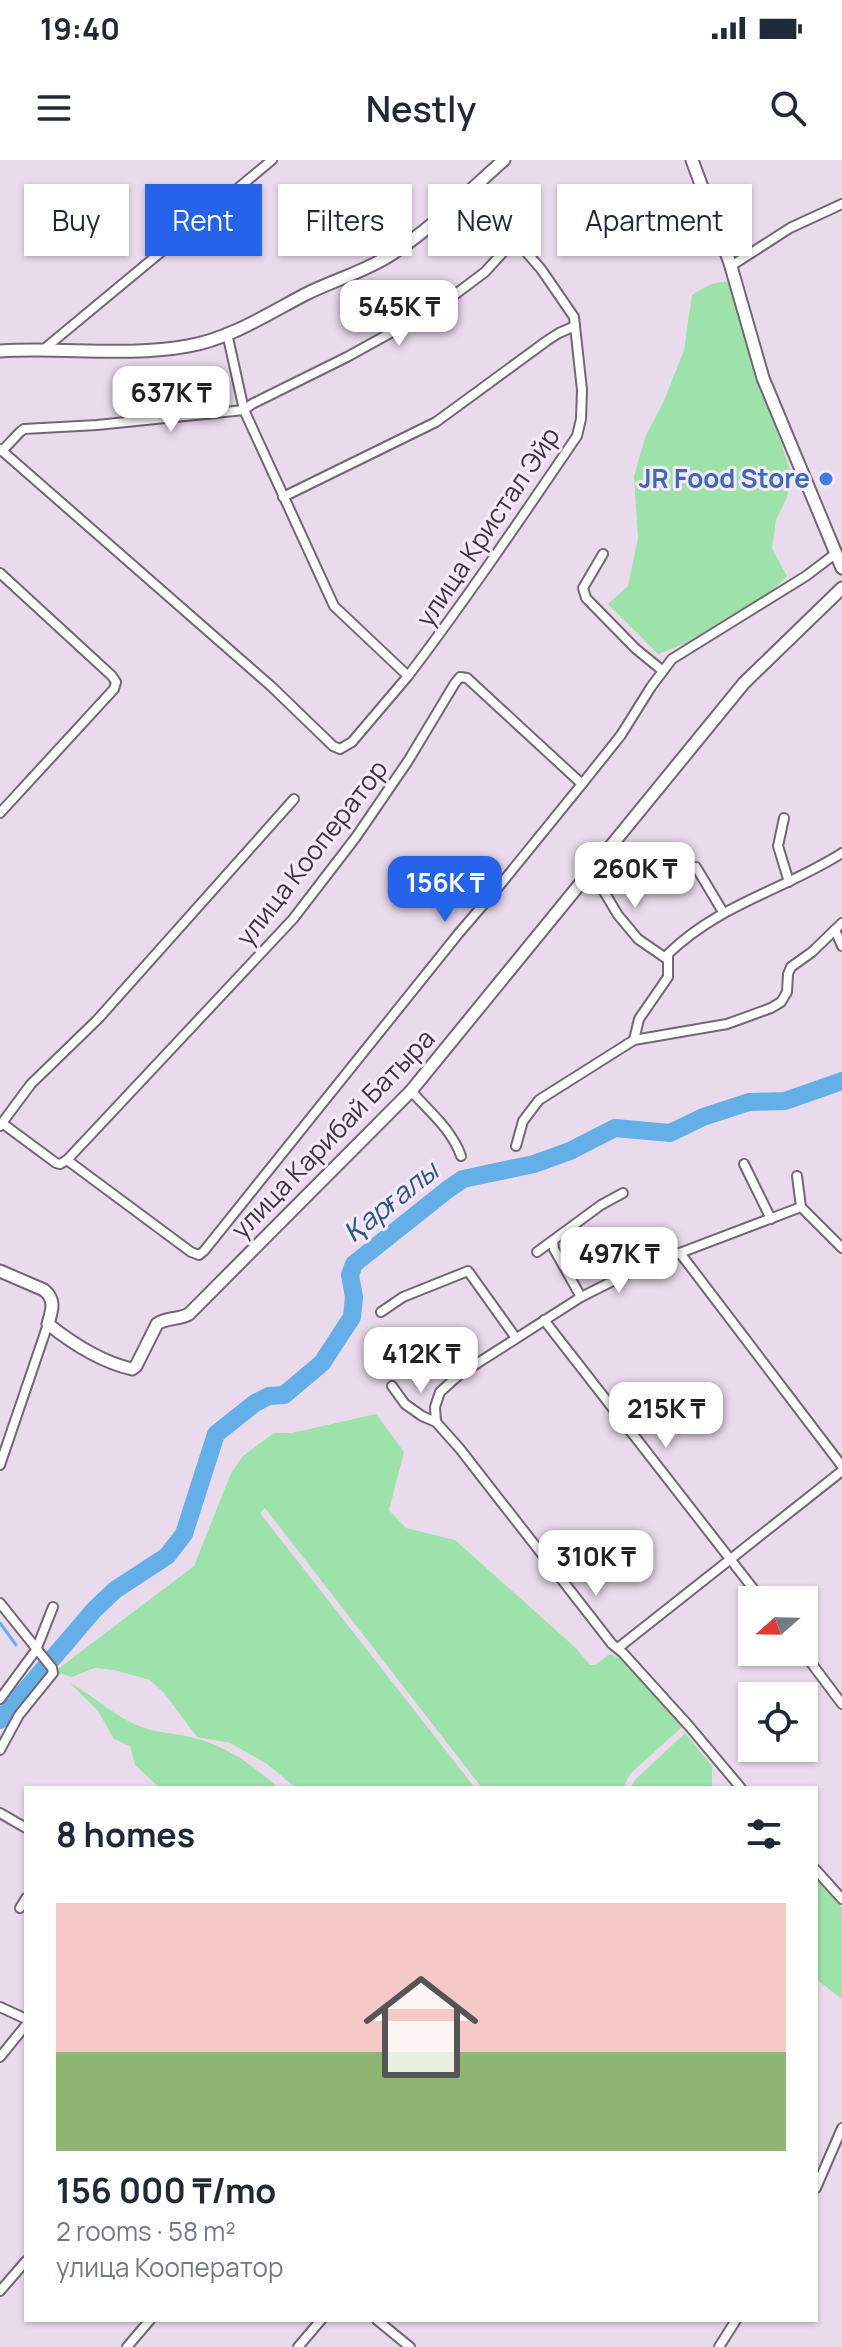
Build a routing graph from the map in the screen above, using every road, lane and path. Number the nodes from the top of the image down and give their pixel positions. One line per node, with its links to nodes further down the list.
1 (272, 160): 12 (street)
2 (504, 160): 4 (street)
3 (692, 160): 9 (street)
4 (477, 184)
5 (842, 204): 9 (street)
6 (428, 224): 11 (street)
7 (500, 256): 14 (street)
8 (529, 256): 10 (street, улица Кристал Эйр)
9 (731, 266): 18 (street)
10 (575, 326): 16 (street); 23 (street, улица Кристал Эйр)
11 (227, 333): 12 (street); 14 (street)
12 (43, 350): 13 (street)
13 (0, 351)
14 (244, 410): 15 (street); 16 (street)
15 (1, 450): 23 (street, улица Кристал Эйр)
16 (283, 497): 23 (street)
17 (603, 554): 22 (street)
18 (835, 554): 19 (street); 22 (street)
19 (842, 568)
20 (0, 573): 26 (street)
21 (842, 588): 30 (street, улица Карибай Батыра)
22 (663, 671): 24 (street)
23 (408, 676)
24 (582, 784): 41 (street); 41 (street, улица Кооператор)
25 (294, 799): 38 (street)
26 (0, 813)
27 (784, 818): 31 (street)
28 (842, 853): 31 (street)
29 (696, 867): 32 (street)
30 (591, 870): 35 (street); 37 (street, улица Карибай Батыра)
31 (789, 882): 32 (street)
32 (723, 912): 35 (street)
33 (838, 927): 34 (street); 36 (street)
34 (842, 943)
35 (667, 959): 36 (street)
36 (634, 1040): 39 (street)
37 (411, 1091): 40 (street); 55 (street, улица Карибай Батыра)
38 (1, 1125): 41 (street)
39 (516, 1146)
40 (461, 1156)
41 (67, 1160)
42 (744, 1164): 46 (street)
43 (797, 1176): 45 (street)
44 (623, 1193): 47 (street)
45 (801, 1207): 46 (street); 48 (street)
46 (771, 1219): 50 (street)
47 (553, 1241): 49 (street); 52 (street)
48 (841, 1243)
49 (537, 1252)
50 (680, 1253): 52 (street); 60 (street)
51 (0, 1271): 55 (street)
52 (581, 1297): 54 (street)
53 (381, 1312): 56 (street)
54 (544, 1320): 56 (street); 61 (street)
55 (48, 1324): 59 (street)
56 (516, 1338): 58 (street)
57 (392, 1386): 58 (street)
58 (436, 1422): 65 (street)
59 (0, 1465)
60 (842, 1469): 61 (street)
61 (730, 1558): 62 (street); 65 (street)
62 (751, 1586)
63 (0, 1603): 66 (street)
64 (53, 1607): 66 (street)
65 (618, 1648): 71 (street)
66 (36, 1650): 68 (street); 70 (street)
67 (814, 1666): 69 (street)
68 (0, 1699)
69 (842, 1704)
70 (0, 1750)
71 (739, 1786)
72 (0, 1813): 73 (street)
73 (24, 1827)
74 (818, 1872): 75 (street)
75 (842, 1899)
76 (24, 1901): 77 (street)
77 (20, 1908)
78 (0, 2007): 79 (street)
79 (24, 2021)
80 (24, 2025): 81 (street)
81 (0, 2057)
82 (842, 2128): 83 (street)
83 (818, 2183)
84 (24, 2263): 85 (street)
85 (0, 2291)
86 (148, 2322): 90 (street)
87 (319, 2322): 91 (street)
88 (379, 2322): 92 (street)
89 (735, 2322): 93 (street)
90 (127, 2347)
91 (298, 2347)
92 (410, 2347)
93 (719, 2347)

